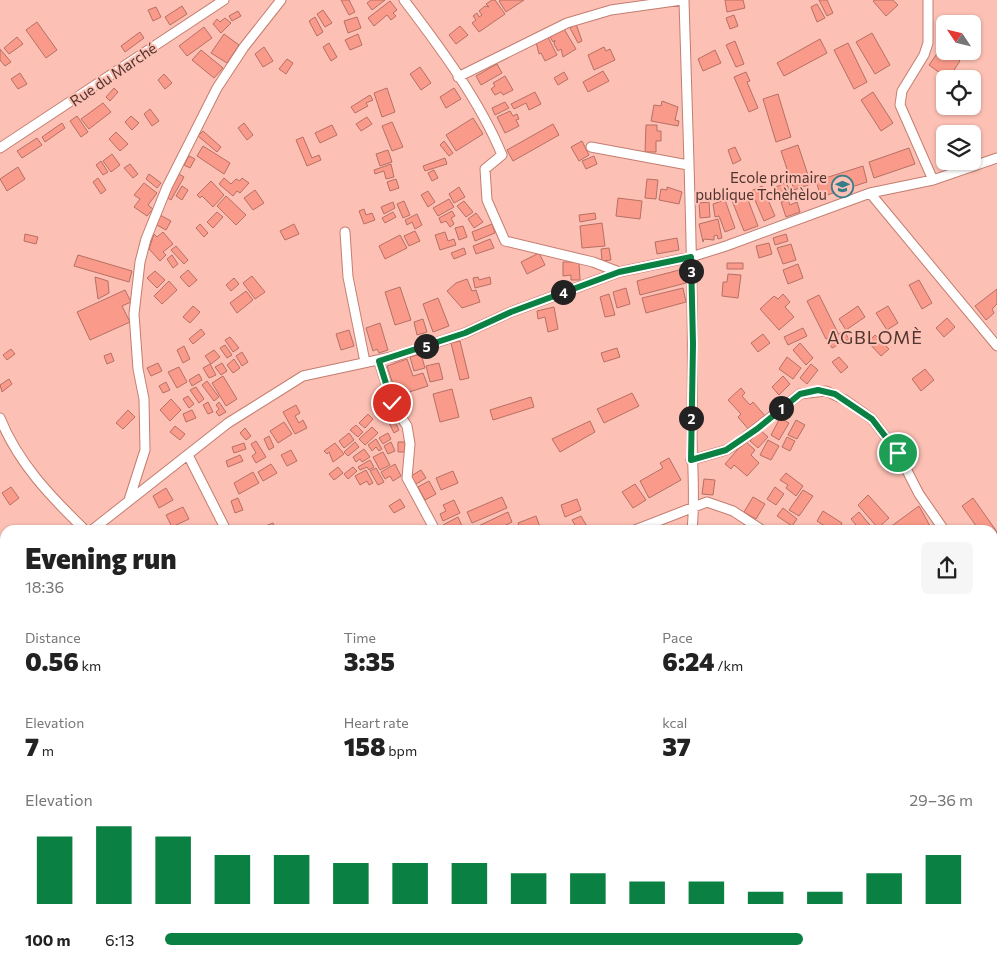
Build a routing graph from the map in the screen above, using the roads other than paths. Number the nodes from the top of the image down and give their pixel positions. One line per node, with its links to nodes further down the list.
1 (224, 0): 8 (street, Rue du Marché)
2 (280, 0): 22 (street)
3 (404, 0): 6 (street)
4 (683, 0): 6 (street); 10 (street)
5 (928, 0): 11 (street)
6 (458, 77): 15 (street)
7 (591, 147): 10 (street)
8 (0, 148)
9 (997, 158): 11 (street)
10 (688, 166): 14 (street)
11 (932, 180): 12 (street)
12 (870, 193): 14 (street); 16 (street)
13 (345, 232): 18 (street)
14 (691, 257): 15 (street); 21 (street)
15 (619, 272): 17 (street)
16 (997, 346)
17 (379, 361): 18 (street); 27 (street)
18 (365, 362): 20 (street)
19 (0, 418): 24 (street)
20 (188, 455): 22 (street); 26 (street)
21 (691, 460): 23 (street); 31 (street)
22 (129, 501): 25 (street)
23 (694, 506): 28 (street); 29 (street); 30 (street)
24 (80, 525)
25 (98, 525)
26 (223, 525)
27 (432, 525)
28 (647, 525)
29 (692, 525)
30 (754, 525)
31 (941, 525)

